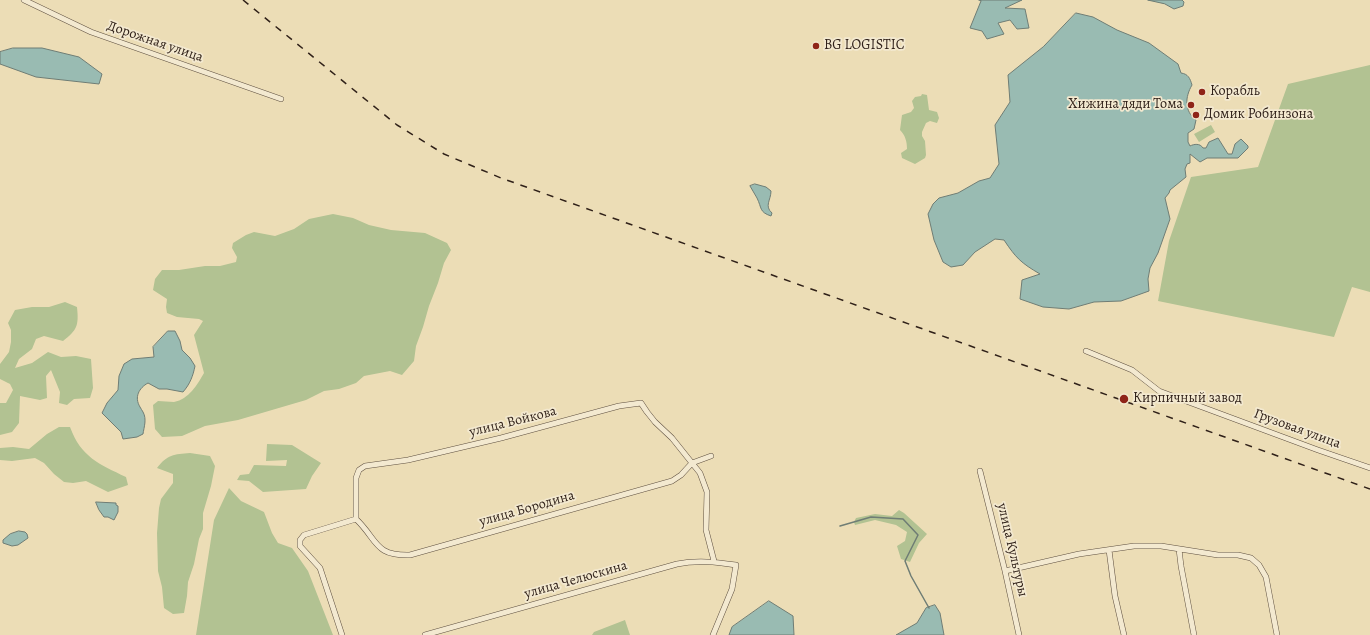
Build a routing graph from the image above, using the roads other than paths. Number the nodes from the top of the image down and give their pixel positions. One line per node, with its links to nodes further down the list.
1 (24, 0): 2 (street, Дорожная улица)
2 (281, 99)
3 (1086, 351): 6 (street, Грузовая улица)
4 (711, 456): 5 (street, улица Бородина)
5 (692, 463): 8 (street, улица Бородина); 8 (street, улица Войкова); 11 (street)
6 (1370, 468)
7 (980, 471): 12 (street, улица Культуры)
8 (356, 518): 13 (street)
9 (1179, 549): 10 (street); 18 (street); 19 (street)
10 (1109, 550): 12 (street); 17 (street)
11 (714, 561): 14 (street, улица Челюскина); 15 (street, улица Челюскина)
12 (1005, 570): 16 (street, улица Культуры)
13 (342, 635)
14 (425, 635)
15 (713, 635)
16 (1019, 635)
17 (1124, 635)
18 (1194, 635)
19 (1277, 635)

